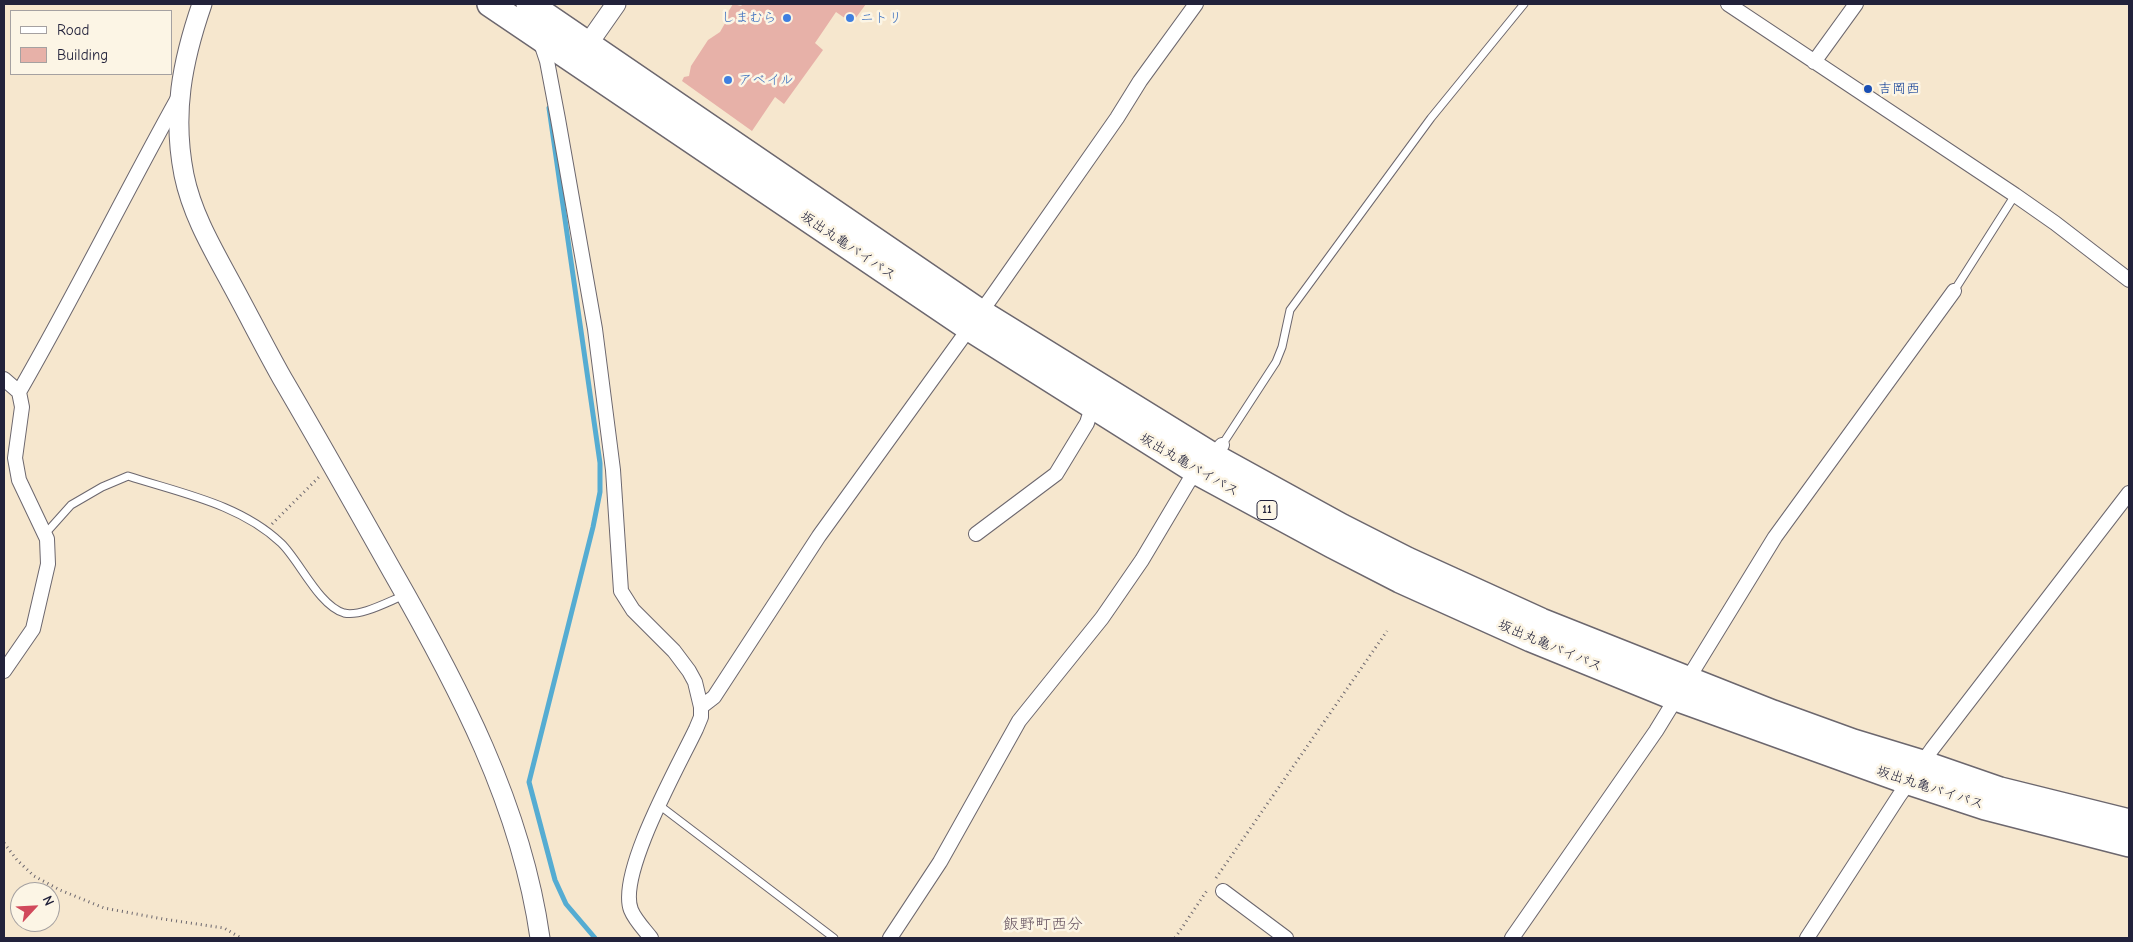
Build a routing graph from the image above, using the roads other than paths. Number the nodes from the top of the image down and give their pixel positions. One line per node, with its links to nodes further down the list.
1 (202, 4): 12 (street)
2 (490, 4): 9 (highway, 坂出丸亀バイパス / 11)
3 (529, 4): 9 (street); 10 (highway, 坂出丸亀バイパス / 11)
4 (616, 4): 10 (street)
5 (1524, 4): 20 (lane)
6 (1728, 4): 11 (street)
7 (1856, 4): 11 (street)
8 (1193, 5): 16 (street)
9 (539, 37): 16 (highway, 坂出丸亀バイパス / 11); 27 (street)
10 (588, 44): 16 (highway, 坂出丸亀バイパス / 11)
11 (1814, 62): 13 (street)
12 (180, 95): 18 (street); 24 (street)
13 (2015, 195): 14 (street); 15 (lane)
14 (2129, 280)
15 (1954, 291): 26 (street)
16 (975, 320): 19 (highway, 坂出丸亀バイパス / 11); 20 (highway, 坂出丸亀バイパス / 11); 27 (street)
17 (4, 379): 18 (street)
18 (19, 392): 22 (street)
19 (1092, 407): 20 (highway, 坂出丸亀バイパス / 11); 23 (street)
20 (1211, 458): 26 (highway, 坂出丸亀バイパス / 11); 36 (street)
21 (2129, 493): 28 (street)
22 (45, 534): 24 (lane); 25 (street)
23 (976, 534)
24 (406, 595): 33 (street)
25 (4, 671)
26 (1682, 689): 28 (highway, 坂出丸亀バイパス / 11); 38 (street)
27 (700, 707): 29 (street)
28 (1915, 773): 30 (highway, 坂出丸亀バイパス / 11); 31 (highway, 坂出丸亀バイパス / 11); 39 (street)
29 (660, 805): 34 (street); 35 (lane)
30 (2129, 822)
31 (2129, 844)
32 (1224, 891): 37 (street)
33 (540, 938)
34 (651, 938)
35 (834, 938)
36 (890, 938)
37 (1286, 938)
38 (1512, 938)
39 (1807, 938)

